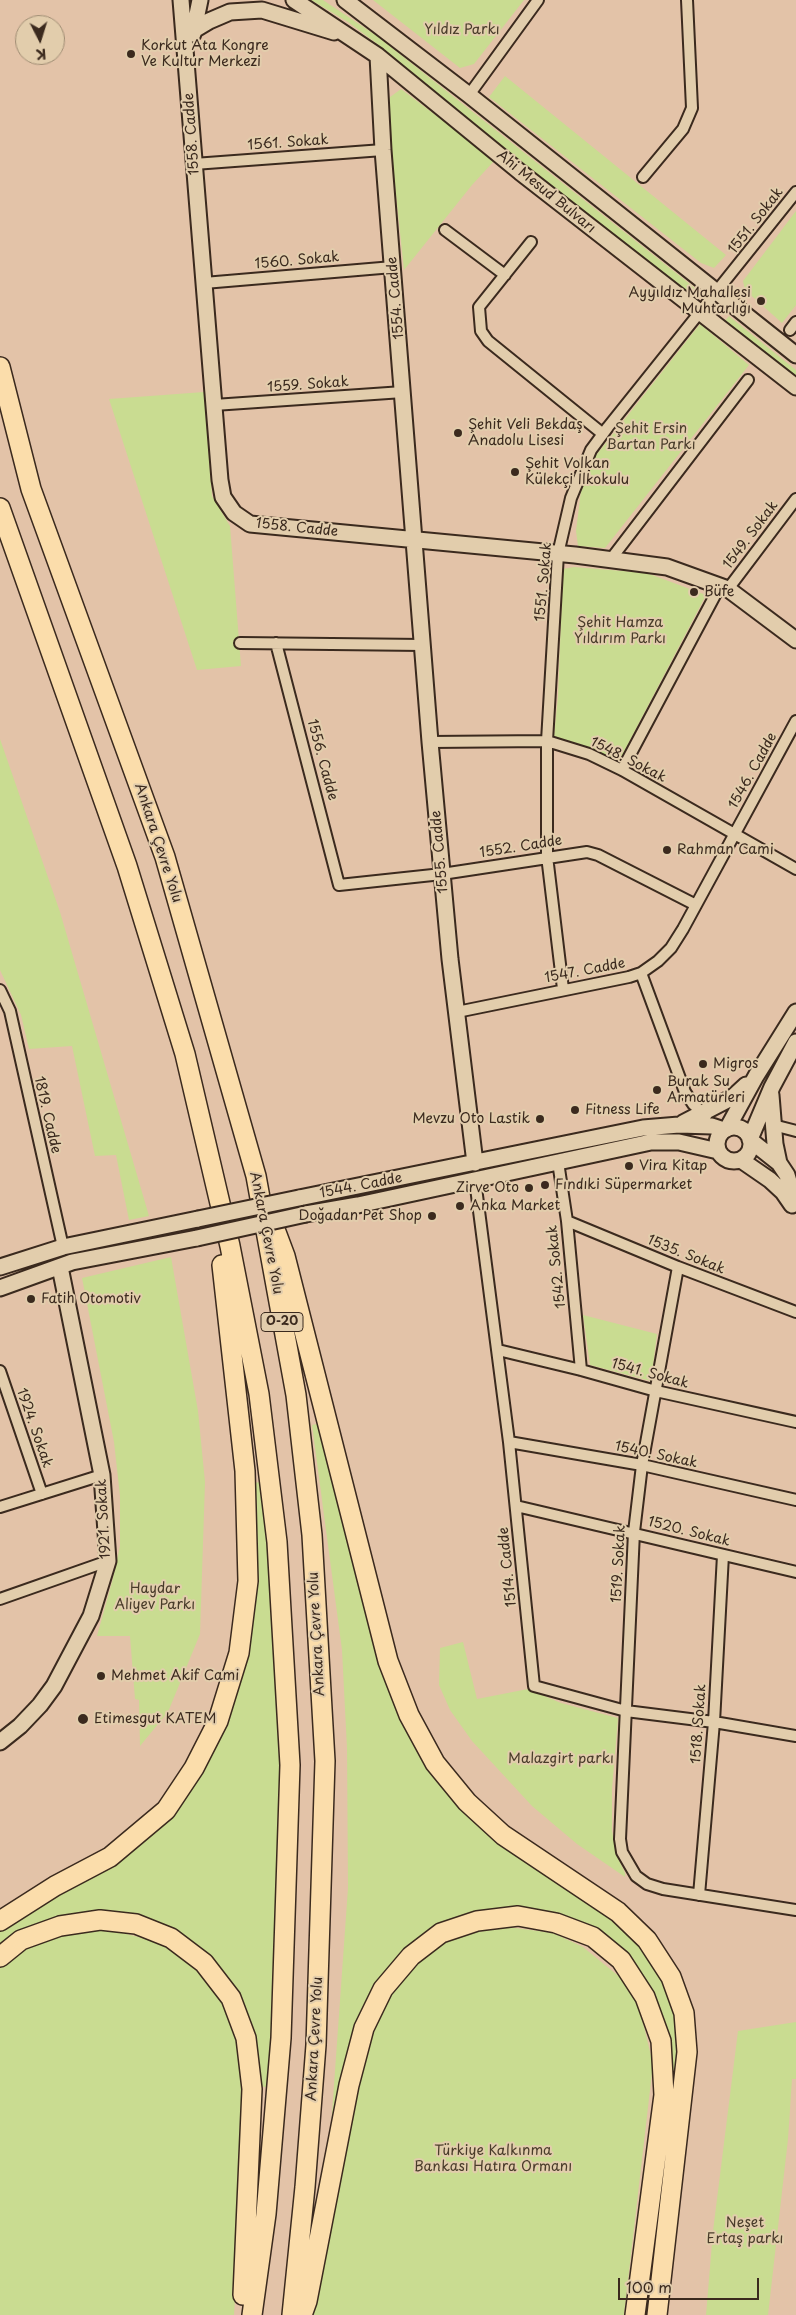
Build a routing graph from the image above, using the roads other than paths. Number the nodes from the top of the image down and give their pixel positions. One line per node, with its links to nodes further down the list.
1 (181, 0): 10 (street)
2 (200, 0): 7 (street)
3 (294, 0): 8 (street, Ahi Mesud Bulvarı)
4 (345, 0): 11 (street, Ahi Mesud Bulvarı)
5 (538, 0): 11 (street)
6 (687, 0): 14 (street)
7 (194, 30): 8 (street); 10 (street)
8 (352, 38): 9 (street, Ahi Mesud Bulvarı)
9 (378, 56): 12 (street, 1554. Cadde); 22 (street, Ahi Mesud Bulvarı)
10 (187, 63): 13 (street, 1558. Cadde)
11 (469, 95): 21 (street, Ahi Mesud Bulvarı)
12 (383, 150): 13 (street, 1561. Sokak); 18 (street, 1554. Cadde)
13 (194, 164): 20 (street, 1558. Cadde)
14 (643, 177)
15 (796, 192): 21 (street, 1551. Sokak)
16 (445, 230): 19 (street)
17 (531, 242): 19 (street)
18 (394, 267): 20 (street, 1560. Sokak); 28 (street, 1554. Cadde)
19 (505, 274): 30 (street)
20 (204, 283): 29 (street, 1558. Cadde)
21 (718, 292): 22 (street, 1551. Sokak); 24 (street, Ahi Mesud Bulvarı)
22 (700, 313): 27 (street, Ahi Mesud Bulvarı); 30 (street, 1551. Sokak)
23 (0, 352): 25 (highway, Ankara Çevre Yolu)
24 (796, 355)
25 (2, 373): 72 (highway, Ankara Çevre Yolu / O-20)
26 (748, 380): 35 (street)
27 (796, 387)
28 (404, 392): 29 (street, 1559. Sokak); 33 (street, 1554. Cadde)
29 (214, 405): 33 (street, 1558. Cadde)
30 (603, 434): 34 (street, 1551. Sokak)
31 (796, 499): 36 (street, 1549. Sokak)
32 (0, 508): 71 (highway, O-20)
33 (414, 540): 34 (street, 1558. Cadde); 40 (street, 1555. Cadde)
34 (558, 554): 35 (street, 1558. Cadde); 42 (street, 1551. Sokak)
35 (611, 559): 36 (street, 1558. Cadde)
36 (724, 587): 37 (street, 1558. Cadde); 44 (street, 1549. Sokak)
37 (796, 640)
38 (240, 643): 39 (street)
39 (276, 643): 40 (street); 49 (street, 1556. Cadde)
40 (423, 645): 43 (street, 1555. Cadde)
41 (796, 721): 45 (street, 1546. Cadde)
42 (548, 741): 43 (street, 1548. Sokak); 44 (street, 1548. Sokak); 46 (street, 1551. Sokak)
43 (430, 742): 48 (street, 1555. Cadde)
44 (622, 770): 45 (street, 1548. Sokak)
45 (734, 834): 47 (street, 1548. Sokak); 50 (street, 1547. Cadde)
46 (547, 856): 48 (street, 1552. Cadde); 50 (street, 1552. Cadde); 52 (street, 1551. Sokak)
47 (796, 869)
48 (442, 874): 49 (street, 1552. Cadde); 54 (street, 1555. Cadde)
49 (339, 885)
50 (696, 905): 51 (street, 1547. Cadde)
51 (640, 974): 52 (street, 1547. Cadde); 60 (street)
52 (563, 989): 54 (street, 1547. Cadde)
53 (0, 990): 56 (street, 1819. Cadde)
54 (457, 1012): 69 (street, 1555. Cadde)
55 (796, 1012): 58 (street)
56 (5, 1013): 77 (street, 1819. Cadde)
57 (796, 1042): 59 (street)
58 (756, 1076): 60 (street); 63 (street)
59 (772, 1087): 62 (street); 65 (street)
60 (703, 1114): 61 (street); 63 (street)
61 (679, 1125): 63 (street, 1544. Cadde); 69 (street, 1544. Cadde)
62 (773, 1125): 64 (street); 70 (street)
63 (725, 1129): 65 (street); 66 (street)
64 (796, 1131)
65 (750, 1139): 67 (street); 70 (street)
66 (718, 1151): 67 (street); 68 (street, 1544. Cadde)
67 (741, 1160): 75 (street)
68 (558, 1162): 73 (street, 1544. Cadde); 76 (street, 1542. Sokak)
69 (475, 1163): 77 (street, 1544. Cadde, bridge)
70 (779, 1163): 74 (street)
71 (211, 1169): 106 (highway); 109 (highway, O-20)
72 (256, 1176): 110 (highway, Ankara Çevre Yolu / O-20); 113 (highway)
73 (475, 1180): 79 (street, 1544. Cadde, bridge); 83 (street, 1514. Cadde)
74 (796, 1204)
75 (796, 1211)
76 (567, 1221): 80 (street, 1535. Sokak); 84 (street, 1542. Sokak)
77 (63, 1247): 78 (street, 1544. Cadde)
78 (0, 1266)
79 (60, 1266): 81 (street, 1544. Cadde); 90 (street, 1921. Sokak)
80 (678, 1267): 82 (street, 1535. Sokak); 86 (street, 1519. Sokak)
81 (0, 1288)
82 (796, 1312)
83 (498, 1350): 84 (street, 1541. Sokak); 88 (street, 1514. Cadde)
84 (581, 1370): 86 (street, 1541. Sokak)
85 (0, 1371): 91 (street, 1924. Sokak)
86 (656, 1391): 87 (street, 1541. Sokak); 89 (street, 1519. Sokak)
87 (796, 1422)
88 (509, 1442): 89 (street, 1540. Sokak); 93 (street, 1514. Cadde)
89 (642, 1465): 92 (street, 1540. Sokak); 95 (street, 1519. Sokak)
90 (102, 1475): 91 (street); 97 (street, 1921. Sokak)
91 (42, 1494): 94 (street)
92 (796, 1500)
93 (516, 1506): 95 (street, 1520. Sokak); 100 (street, 1514. Cadde)
94 (0, 1507)
95 (634, 1532): 96 (street, 1520. Sokak); 100 (street, 1519. Sokak)
96 (723, 1555): 98 (street, 1520. Sokak); 101 (street, 1518. Sokak)
97 (108, 1561): 99 (street); 103 (street, 1921. Sokak)
98 (796, 1572)
99 (0, 1599)
100 (626, 1711): 101 (street, 1514. Cadde); 104 (street, 1519. Sokak)
101 (714, 1722): 102 (street, 1514. Cadde); 104 (street, 1518. Sokak)
102 (796, 1736)
103 (0, 1742)
104 (698, 1895): 105 (street)
105 (796, 1910)
106 (0, 1921)
107 (0, 1957): 108 (highway)
108 (243, 2315)
109 (252, 2315)
110 (292, 2315)
111 (302, 2315): 112 (highway)
112 (635, 2315)
113 (657, 2315)

